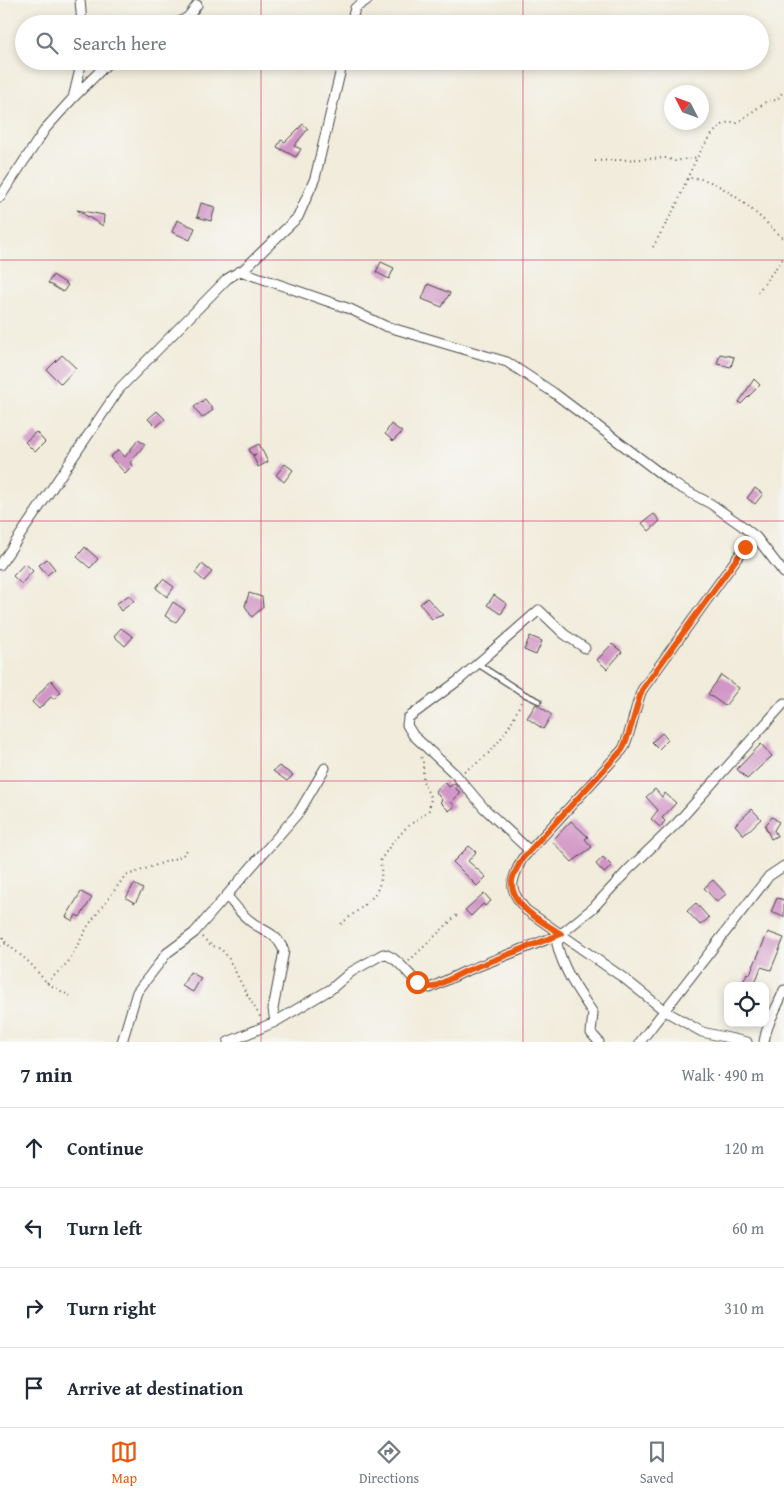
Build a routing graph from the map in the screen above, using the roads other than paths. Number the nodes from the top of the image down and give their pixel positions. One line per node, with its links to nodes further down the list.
1 (80, 0): 4 (street)
2 (367, 0): 6 (street)
3 (197, 5): 5 (street)
4 (81, 15)
5 (190, 15)
6 (353, 15)
7 (80, 70): 10 (street)
8 (101, 70): 10 (street)
9 (341, 70): 12 (street)
10 (73, 98): 11 (street)
11 (0, 198)
12 (242, 271): 13 (street); 14 (street)
13 (756, 537): 15 (street); 21 (street)
14 (0, 565)
15 (784, 574)
16 (585, 648): 17 (street)
17 (478, 664): 18 (lane); 21 (street)
18 (539, 701)
19 (784, 703): 24 (street)
20 (325, 768): 23 (street)
21 (530, 851): 24 (street)
22 (784, 866): 26 (street)
23 (227, 896): 27 (street); 28 (street)
24 (561, 934): 26 (street); 27 (street); 30 (street)
25 (784, 990): 33 (street)
26 (666, 1011): 31 (street); 32 (street)
27 (272, 1024): 29 (street)
28 (122, 1042)
29 (228, 1042)
30 (599, 1042)
31 (640, 1042)
32 (747, 1042)
33 (764, 1042)

